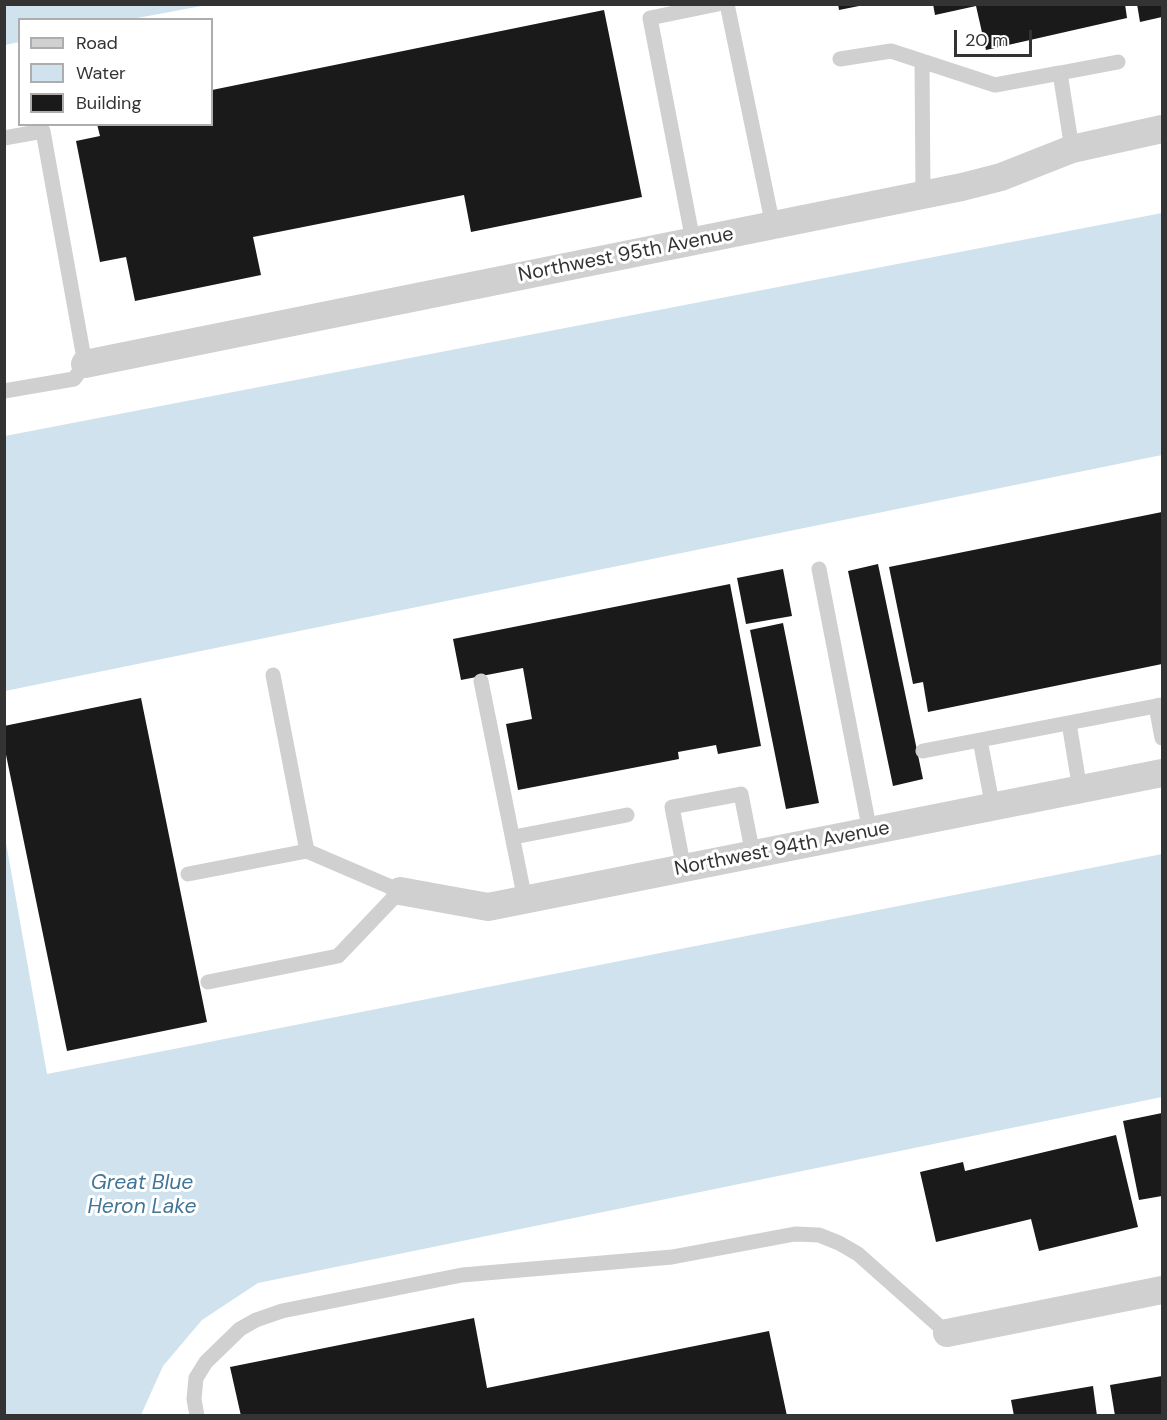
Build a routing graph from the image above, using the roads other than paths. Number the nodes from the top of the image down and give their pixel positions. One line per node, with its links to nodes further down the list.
1 (718, 4): 12 (lane)
2 (727, 4): 11 (lane)
3 (840, 59): 4 (lane)
4 (922, 61): 6 (lane); 10 (lane)
5 (1118, 62): 6 (lane)
6 (1060, 73): 9 (lane)
7 (1162, 129): 9 (street, Northwest 95th Avenue)
8 (4, 138): 13 (lane)
9 (1072, 149): 10 (street, Northwest 95th Avenue)
10 (923, 195): 11 (street, Northwest 95th Avenue)
11 (773, 226): 12 (street, Northwest 95th Avenue)
12 (693, 241): 13 (street, Northwest 95th Avenue)
13 (85, 364): 14 (lane)
14 (4, 391)
15 (819, 569): 27 (lane)
16 (273, 675): 29 (lane)
17 (481, 681): 28 (lane)
18 (1159, 706): 19 (lane); 20 (lane)
19 (1069, 723): 21 (lane); 24 (lane)
20 (1162, 738)
21 (980, 740): 22 (lane); 25 (lane)
22 (923, 751)
23 (1162, 773): 24 (street, Northwest 94th Avenue)
24 (1080, 790): 25 (street, Northwest 94th Avenue)
25 (993, 808): 27 (street, Northwest 94th Avenue)
26 (627, 815): 28 (lane)
27 (870, 832): 30 (street, Northwest 94th Avenue)
28 (514, 837): 34 (lane)
29 (307, 851): 32 (lane); 33 (lane)
30 (753, 855): 31 (street, Northwest 94th Avenue); 31 (lane)
31 (684, 868): 34 (street, Northwest 94th Avenue)
32 (188, 874)
33 (400, 891): 34 (street, Northwest 94th Avenue); 35 (lane)
34 (525, 900)
35 (208, 982)
36 (1162, 1290): 37 (street)
37 (947, 1333): 38 (lane)
38 (197, 1416)

